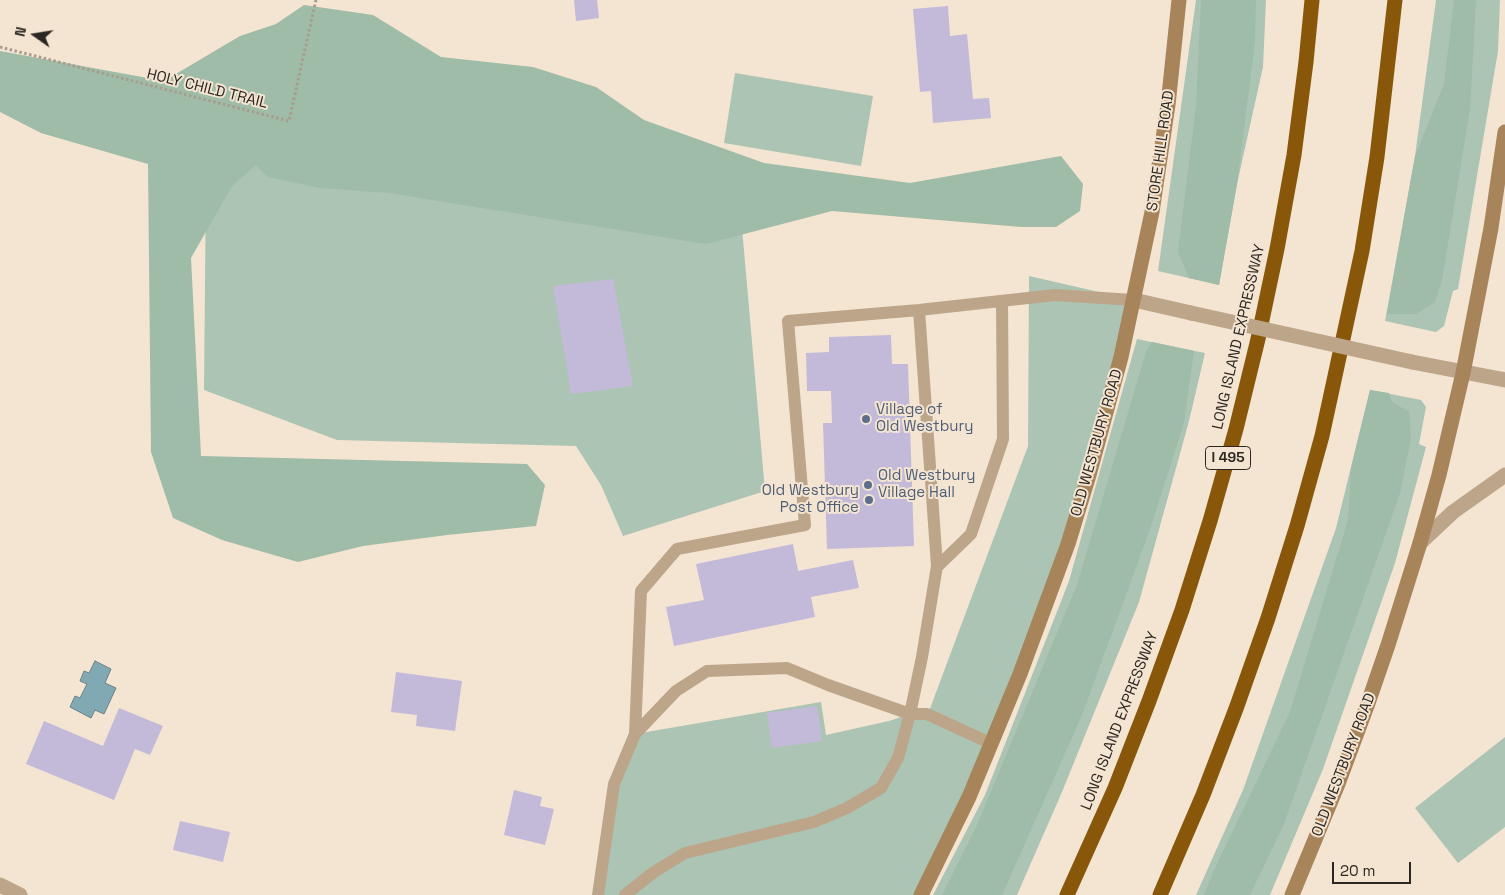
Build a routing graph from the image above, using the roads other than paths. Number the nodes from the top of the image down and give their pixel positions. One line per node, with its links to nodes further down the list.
1 (1178, 0): 5 (main road, STORE HILL ROAD)
2 (1312, 0): 21 (highway, LONG ISLAND EXPRESSWAY / I 495)
3 (1395, 0): 22 (highway)
4 (1505, 132): 8 (main road)
5 (1134, 300): 6 (lane); 8 (street, bridge); 15 (main road, OLD WESTBURY ROAD)
6 (1002, 301): 7 (lane); 12 (lane)
7 (919, 310): 12 (lane); 14 (lane)
8 (1463, 373): 9 (street); 11 (main road, OLD WESTBURY ROAD)
9 (1505, 380)
10 (1505, 475): 11 (street)
11 (1420, 542): 23 (main road, OLD WESTBURY ROAD)
12 (937, 567): 13 (lane)
13 (910, 714): 14 (lane); 15 (lane); 19 (lane)
14 (635, 734): 18 (lane)
15 (992, 744): 20 (main road, OLD WESTBURY ROAD)
16 (0, 886): 17 (street)
17 (20, 895)
18 (598, 895)
19 (625, 895)
20 (921, 895)
21 (1067, 895)
22 (1160, 895)
23 (1292, 895)

